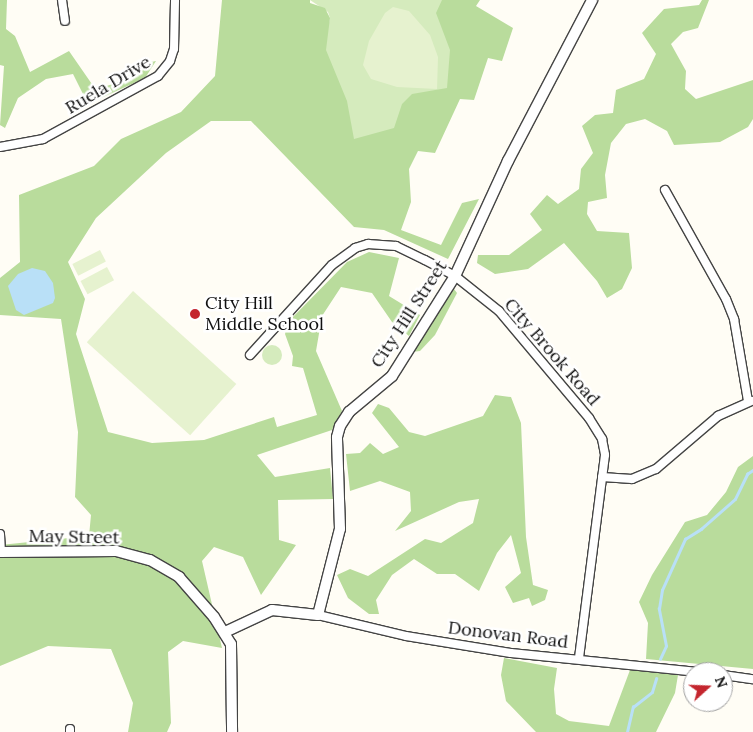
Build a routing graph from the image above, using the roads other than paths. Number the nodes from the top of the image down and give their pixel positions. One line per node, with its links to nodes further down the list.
1 (62, 0): 4 (street)
2 (175, 0): 5 (street, Ruela Drive)
3 (592, 0): 7 (street, City Hill Street)
4 (65, 21)
5 (0, 147)
6 (665, 190): 9 (street)
7 (455, 276): 8 (street, City Brook Road); 10 (street, City Brook Road); 13 (street, City Hill Street)
8 (250, 355)
9 (751, 401): 10 (street)
10 (602, 477): 15 (street, City Brook Road)
11 (0, 534): 12 (street)
12 (1, 552): 14 (street, May Street)
13 (318, 615): 14 (street); 15 (street, Donovan Road)
14 (225, 632): 19 (street, May Street)
15 (579, 658): 16 (street, Donovan Road)
16 (683, 670)
17 (733, 676): 18 (street)
18 (753, 679)
19 (232, 732)

